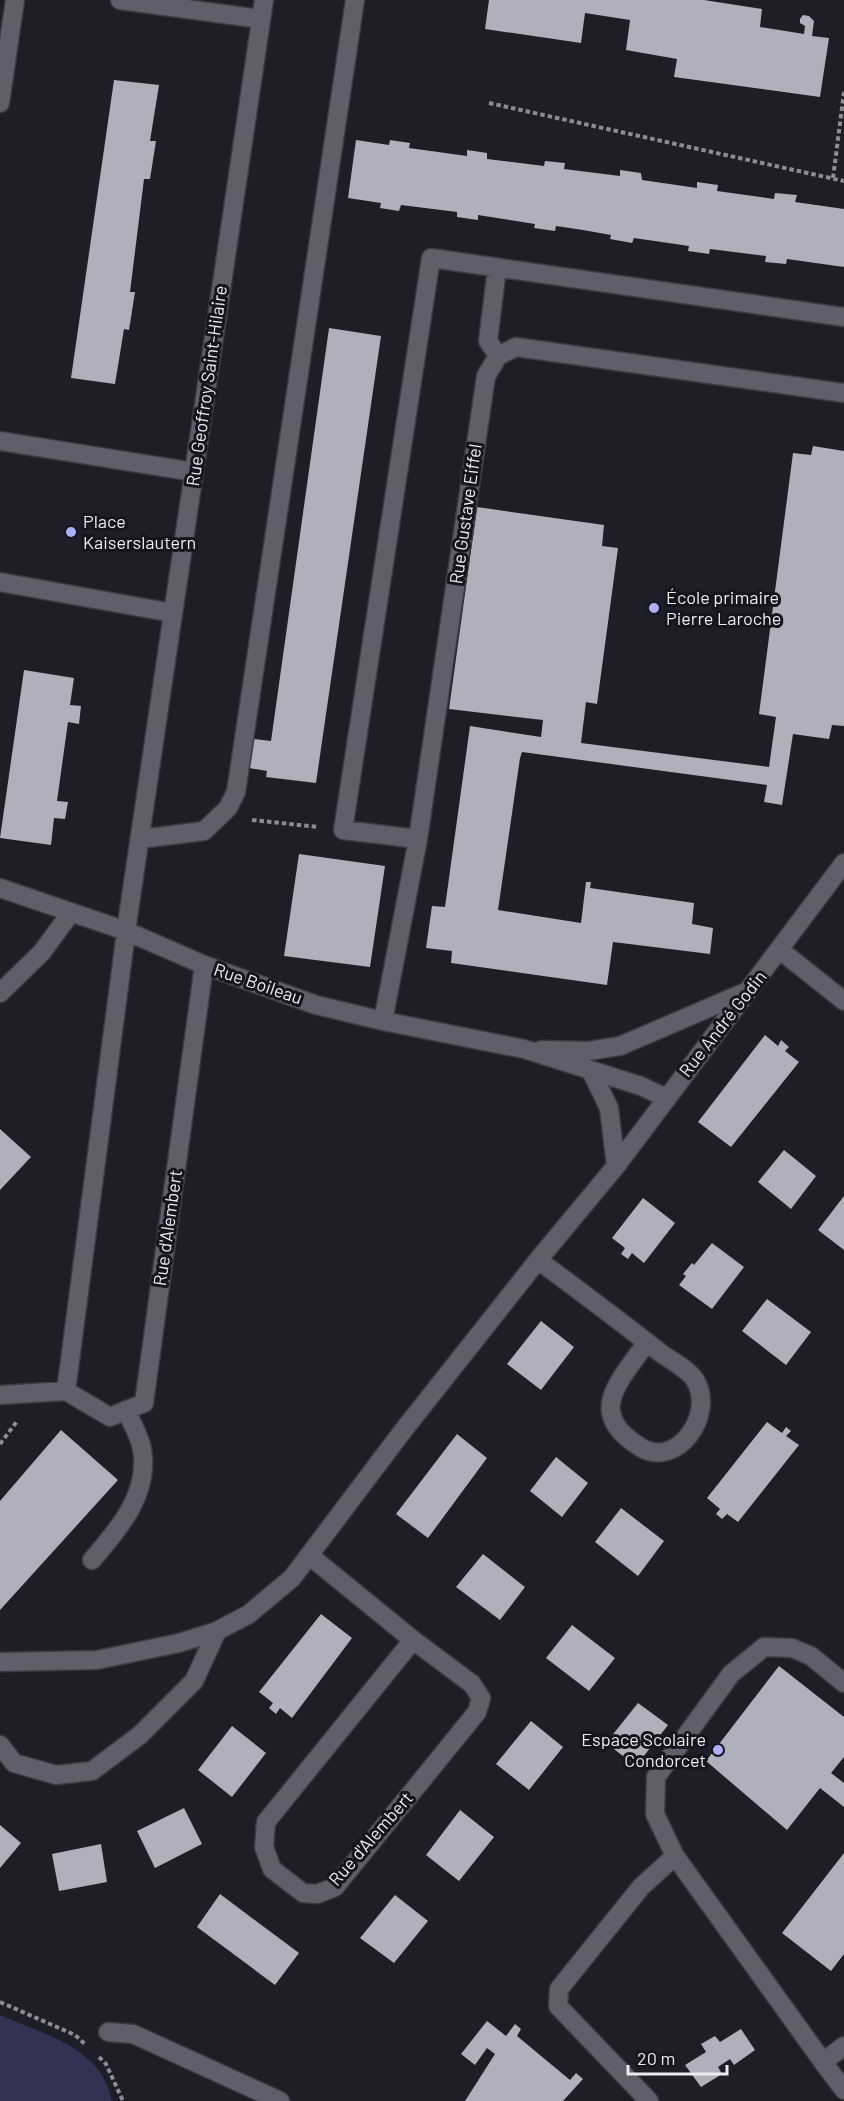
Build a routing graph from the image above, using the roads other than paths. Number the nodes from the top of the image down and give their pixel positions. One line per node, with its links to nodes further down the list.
1 (15, 0): 6 (street)
2 (120, 0): 5 (street)
3 (264, 0): 5 (street, Rue Geoffroy Saint-Hilaire)
4 (355, 0): 15 (street)
5 (261, 19): 12 (street, Rue Geoffroy Saint-Hilaire)
6 (0, 103)
7 (497, 268): 8 (street); 9 (street); 16 (street)
8 (844, 317)
9 (498, 356): 10 (street); 16 (street, Rue Gustave Eiffel)
10 (844, 393)
11 (0, 441): 12 (street)
12 (194, 472): 14 (street, Rue Geoffroy Saint-Hilaire)
13 (0, 582): 14 (street)
14 (173, 613): 15 (street, Rue Geoffroy Saint-Hilaire)
15 (140, 839): 20 (street, Rue Geoffroy Saint-Hilaire)
16 (418, 839): 26 (street, Rue Gustave Eiffel)
17 (844, 863): 21 (street, Rue André Godin)
18 (0, 888): 19 (street, Rue Boileau)
19 (70, 914): 20 (street, Rue Boileau); 24 (street)
20 (126, 931): 22 (street, Rue Boileau); 33 (street)
21 (780, 950): 23 (street, Rue André Godin); 25 (street)
22 (204, 965): 26 (street, Rue Boileau); 35 (street, Rue d'Alembert)
23 (752, 989): 27 (street, Rue Boileau); 29 (street, Rue André Godin)
24 (0, 993)
25 (844, 1001)
26 (384, 1021): 27 (street, Rue Boileau)
27 (524, 1049): 28 (street, Rue Boileau)
28 (592, 1072): 29 (street, Rue Boileau); 30 (street)
29 (666, 1098): 30 (street, Rue André Godin)
30 (616, 1166): 31 (street)
31 (538, 1260): 32 (street); 36 (street)
32 (646, 1342): 32 (street)
33 (66, 1392): 34 (street); 35 (street)
34 (0, 1395)
35 (126, 1410): 37 (street)
36 (310, 1556): 38 (street); 39 (street, Rue d'Alembert)
37 (92, 1560)
38 (217, 1632): 40 (street); 42 (street)
39 (413, 1640): 39 (street, Rue d'Alembert)
40 (0, 1662)
41 (844, 1683): 43 (street)
42 (0, 1745)
43 (675, 1856): 46 (street); 49 (street)
44 (108, 2032): 48 (street)
45 (844, 2046): 46 (street)
46 (823, 2062): 47 (street)
47 (844, 2090)
48 (280, 2101)
49 (649, 2101)

